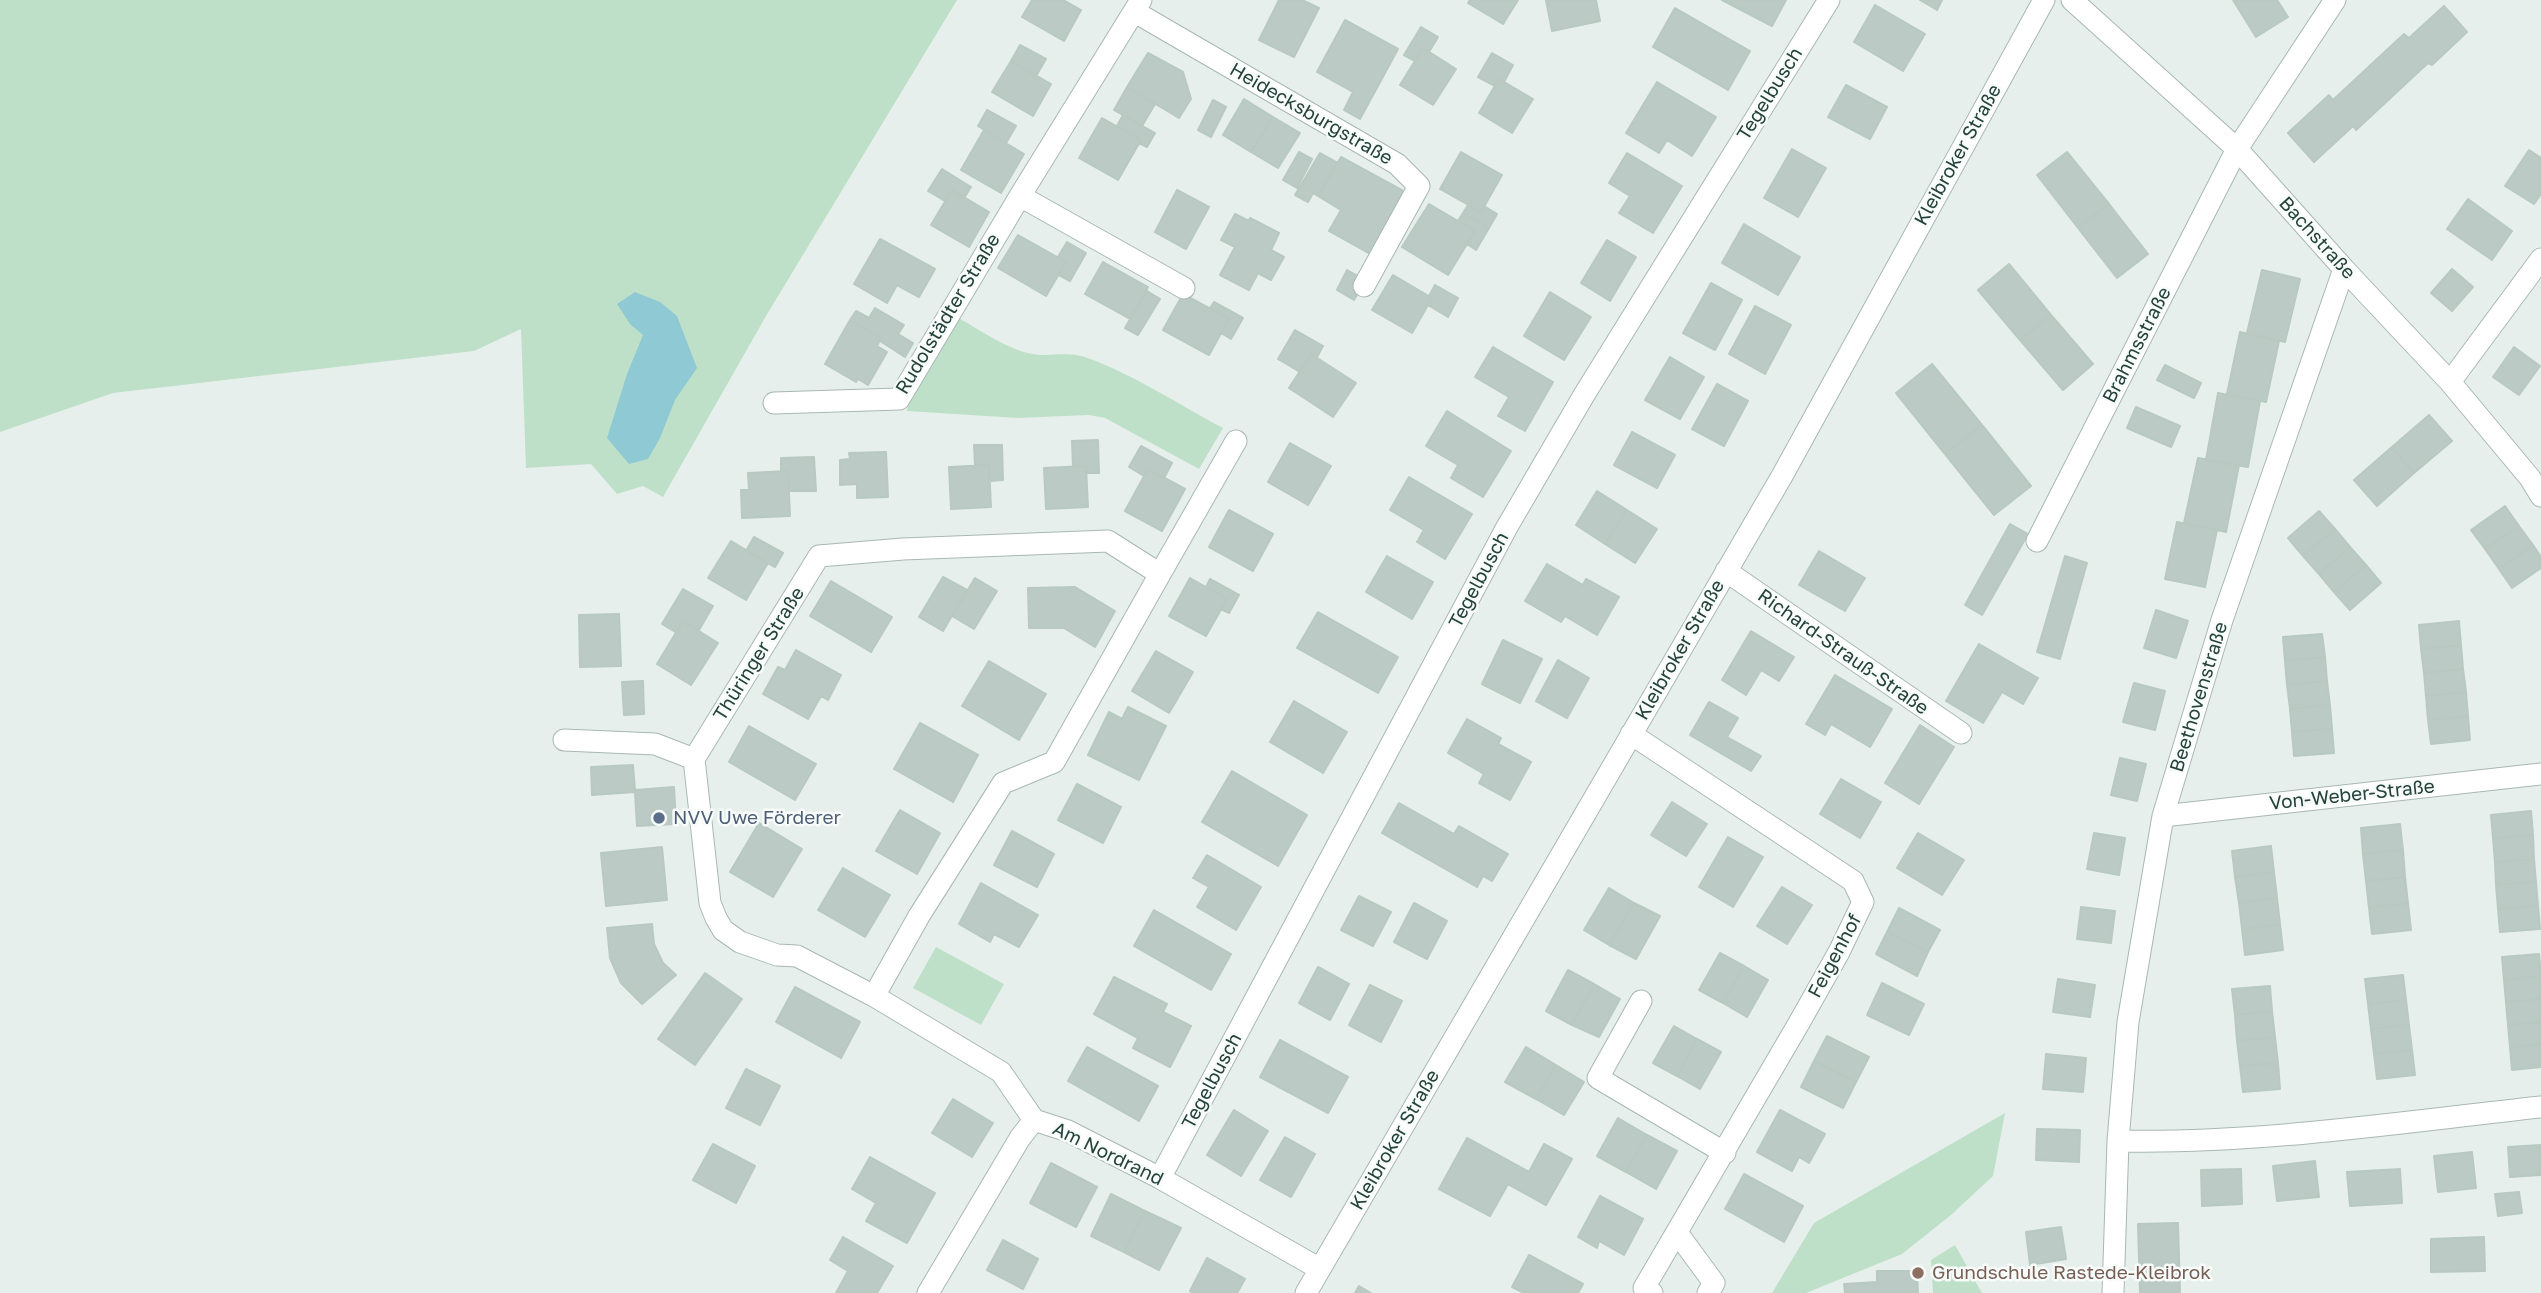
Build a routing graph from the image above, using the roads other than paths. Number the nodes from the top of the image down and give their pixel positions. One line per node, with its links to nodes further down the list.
1 (1829, 0): 31 (street, Tegelbusch)
2 (2043, 0): 17 (street, Kleibroker Straße)
3 (2072, 0): 6 (street, Bachstraße)
4 (2336, 0): 6 (street, Brahmsstraße)
5 (1138, 6): 7 (street, Rudolstädter Straße); 10 (street, Heidecksburgstraße)
6 (2237, 149): 9 (street, Bachstraße); 16 (street, Brahmsstraße)
7 (1020, 196): 11 (street); 13 (street, Rudolstädter Straße)
8 (2541, 259): 12 (street)
9 (2344, 269): 12 (street, Bachstraße); 24 (street, Beethovenstraße)
10 (1364, 286)
11 (1184, 288)
12 (2450, 383): 15 (street, Bachstraße)
13 (774, 403)
14 (1236, 441): 18 (street)
15 (2541, 496)
16 (2038, 541)
17 (1726, 571): 19 (street, Richard-Strauß-Straße); 20 (street, Kleibroker Straße)
18 (1160, 575): 22 (street, Thüringer Straße); 25 (street)
19 (1961, 733)
20 (1631, 734): 30 (street, Feigenhof); 33 (street, Kleibroker Straße)
21 (564, 740): 22 (street)
22 (694, 759): 25 (street)
23 (2541, 774): 24 (street, Von-Weber-Straße)
24 (2163, 816): 29 (street, Beethovenstraße)
25 (874, 996): 28 (street)
26 (1641, 1001): 30 (street)
27 (2541, 1107): 29 (street)
28 (1034, 1120): 31 (street, Am Nordrand); 34 (street, Am Nordrand)
29 (2118, 1141): 38 (street, Beethovenstraße)
30 (1725, 1153): 32 (street, Feigenhof)
31 (1160, 1178): 33 (street, Am Nordrand)
32 (1678, 1234): 36 (street, Feigenhof); 37 (street)
33 (1320, 1269): 35 (street, Kleibroker Straße)
34 (928, 1293)
35 (1306, 1293)
36 (1652, 1293)
37 (1708, 1293)
38 (2113, 1293)

